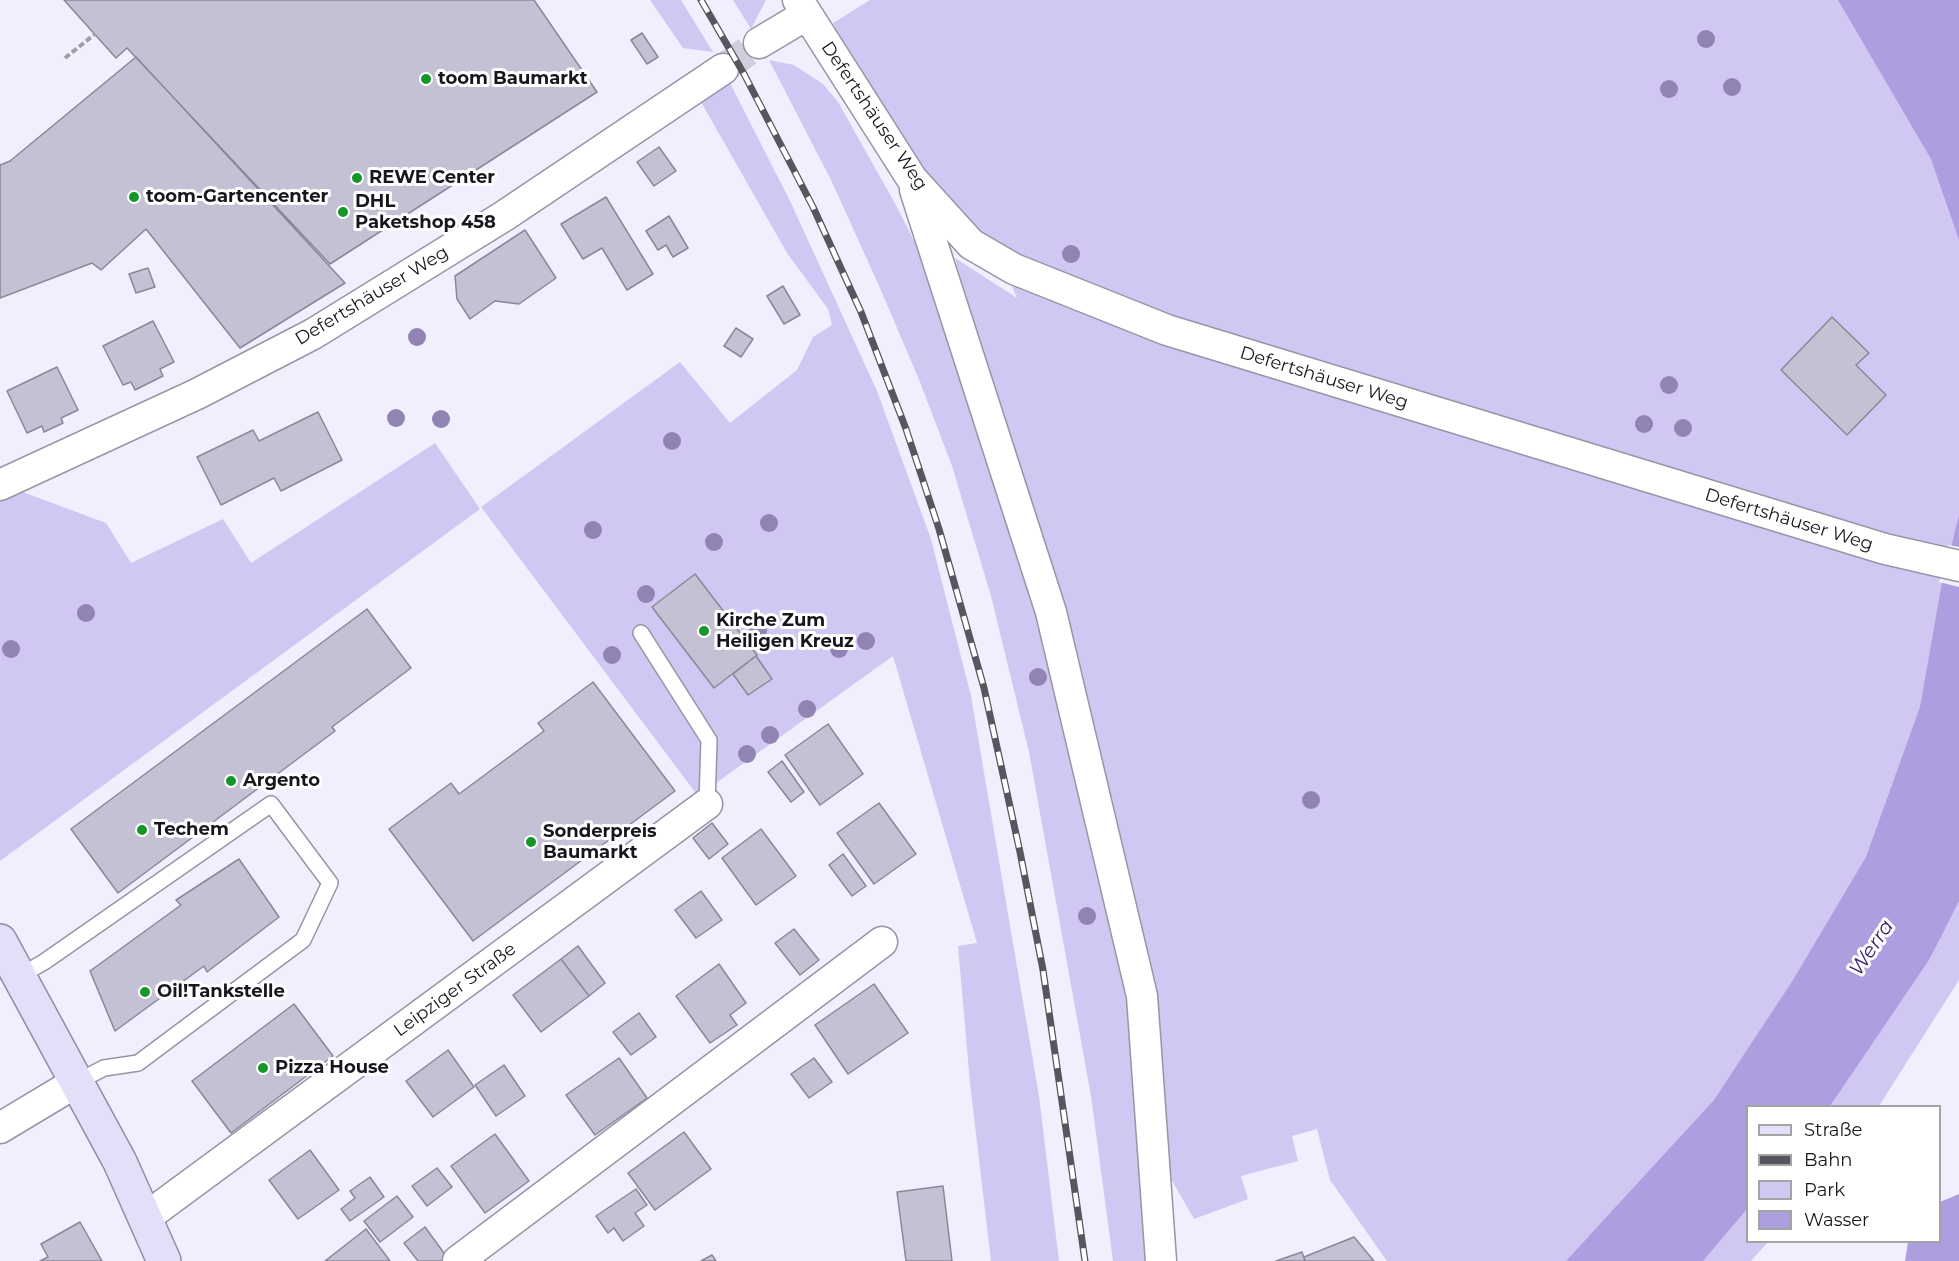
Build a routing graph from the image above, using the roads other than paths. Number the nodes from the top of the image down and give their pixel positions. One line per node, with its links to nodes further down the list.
1 (802, 7): 2 (street, Defertshäuser Weg); 4 (street, Defertshäuser Weg)
2 (759, 43)
3 (723, 69): 5 (street, Defertshäuser Weg)
4 (912, 179): 6 (street, Defertshäuser Weg); 17 (street)
5 (0, 485)
6 (1959, 566)
7 (641, 633): 8 (lane)
8 (707, 804): 14 (street, Leipziger Straße)
9 (0, 941): 11 (main road)
10 (882, 942): 16 (street)
11 (31, 969): 12 (main road); 12 (lane)
12 (75, 1083): 13 (street); 14 (main road)
13 (0, 1128)
14 (145, 1218): 15 (main road)
15 (164, 1261)
16 (458, 1261)
17 (1161, 1261)

